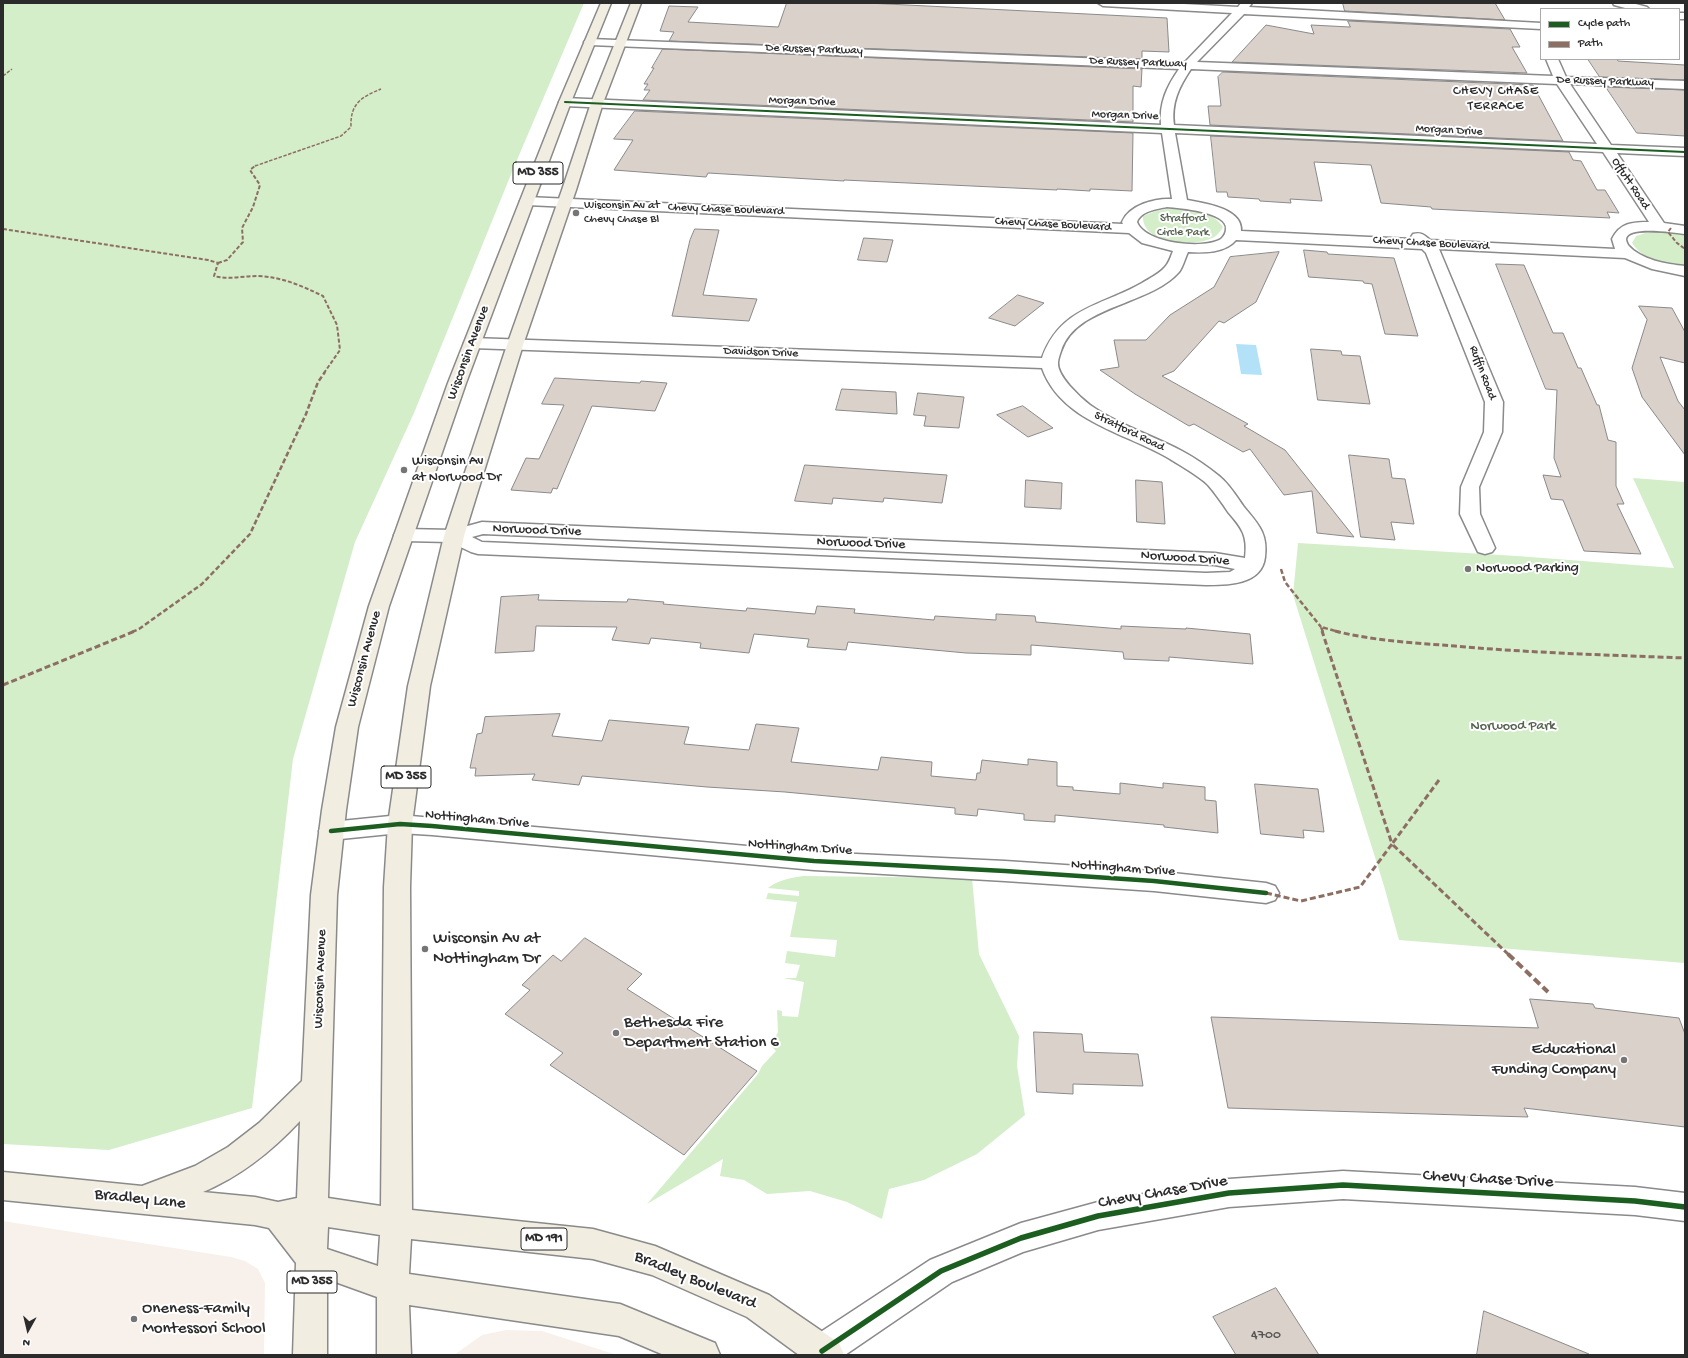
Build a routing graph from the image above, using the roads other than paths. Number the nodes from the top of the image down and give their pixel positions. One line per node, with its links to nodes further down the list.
1 (606, 3): 8 (main road, Wisconsin Avenue / MD 355)
2 (636, 3): 9 (main road, MD 355)
3 (1103, 3): 5 (street)
4 (1620, 5): 6 (street)
5 (1244, 7): 7 (street); 11 (street)
6 (1637, 8)
7 (1538, 26)
8 (590, 42): 9 (street, De Russey Parkway); 14 (main road, Wisconsin Avenue / MD 355)
9 (621, 43): 11 (street, De Russey Parkway); 15 (main road, MD 355)
10 (1552, 60): 12 (street, Offutt Road)
11 (1188, 65): 12 (street, De Russey Parkway); 16 (street)
12 (1560, 80): 13 (street, De Russey Parkway); 17 (street, Offutt Road)
13 (1685, 85)
14 (565, 102): 15 (street, Morgan Drive); 19 (main road, Wisconsin Avenue / MD 355)
15 (598, 103): 16 (street, Morgan Drive); 20 (main road, MD 355)
16 (1168, 128): 17 (street, Morgan Drive); 21 (street)
17 (1605, 148): 18 (street, Morgan Drive); 23 (street, Offutt Road)
18 (1685, 152)
19 (530, 195): 20 (street, Chevy Chase Boulevard); 32 (main road, Wisconsin Avenue / MD 355)
20 (567, 196): 22 (street, Chevy Chase Boulevard); 33 (main road, MD 355)
21 (1180, 203): 22 (street); 24 (street)
22 (1132, 223): 29 (street)
23 (1659, 226): 26 (street); 27 (street)
24 (1231, 228): 25 (street, Chevy Chase Boulevard); 28 (street, Chevy Chase Boulevard); 29 (street)
25 (1412, 230): 27 (street, Chevy Chase Boulevard); 28 (street, Ruffin Road)
26 (1685, 230)
27 (1619, 241): 30 (street)
28 (1425, 244): 30 (street, Chevy Chase Boulevard); 38 (street, Ruffin Road)
29 (1182, 248): 34 (street)
30 (1630, 254): 31 (street)
31 (1685, 271)
32 (472, 343): 33 (street, Davidson Drive); 35 (main road, Wisconsin Avenue / MD 355)
33 (515, 344): 34 (street, Davidson Drive); 36 (main road, MD 355)
34 (1049, 362): 41 (street, Stratford Road)
35 (404, 535): 36 (street, Norwood Drive); 44 (main road, Wisconsin Avenue / MD 355)
36 (454, 536): 37 (street, Norwood Drive); 40 (street, Norwood Drive); 43 (main road, MD 355)
37 (730, 539): 39 (street, Norwood Drive); 40 (street)
38 (1485, 548)
39 (971, 549): 41 (street, Norwood Drive); 42 (street)
40 (726, 560): 42 (street, Norwood Drive)
41 (1254, 566): 42 (street, Norwood Drive)
42 (973, 570)
43 (400, 824): 44 (street, Nottingham Drive); 45 (street, Nottingham Drive); 52 (main road, MD 355)
44 (332, 831): 46 (main road, Wisconsin Avenue / MD 355)
45 (1266, 893)
46 (316, 1086): 48 (main road); 50 (main road, Wisconsin Avenue / MD 355)
47 (3, 1186): 48 (main road, Bradley Lane / MD 191)
48 (140, 1200): 51 (main road, Bradley Lane / MD 191)
49 (1685, 1207): 55 (street, Chevy Chase Drive)
50 (312, 1210): 51 (main road, Bradley Lane / MD 191); 52 (main road, Bradley Boulevard / MD 191); 53 (main road, Wisconsin Avenue / MD 355)
51 (278, 1216): 53 (main road)
52 (396, 1223): 54 (main road, MD 355); 55 (main road, Bradley Boulevard / MD 191)
53 (312, 1259): 54 (main road); 56 (main road, Wisconsin Avenue / MD 355)
54 (393, 1287): 57 (main road, MD 355); 58 (main road)
55 (824, 1353)
56 (310, 1355)
57 (394, 1355)
58 (703, 1355)

